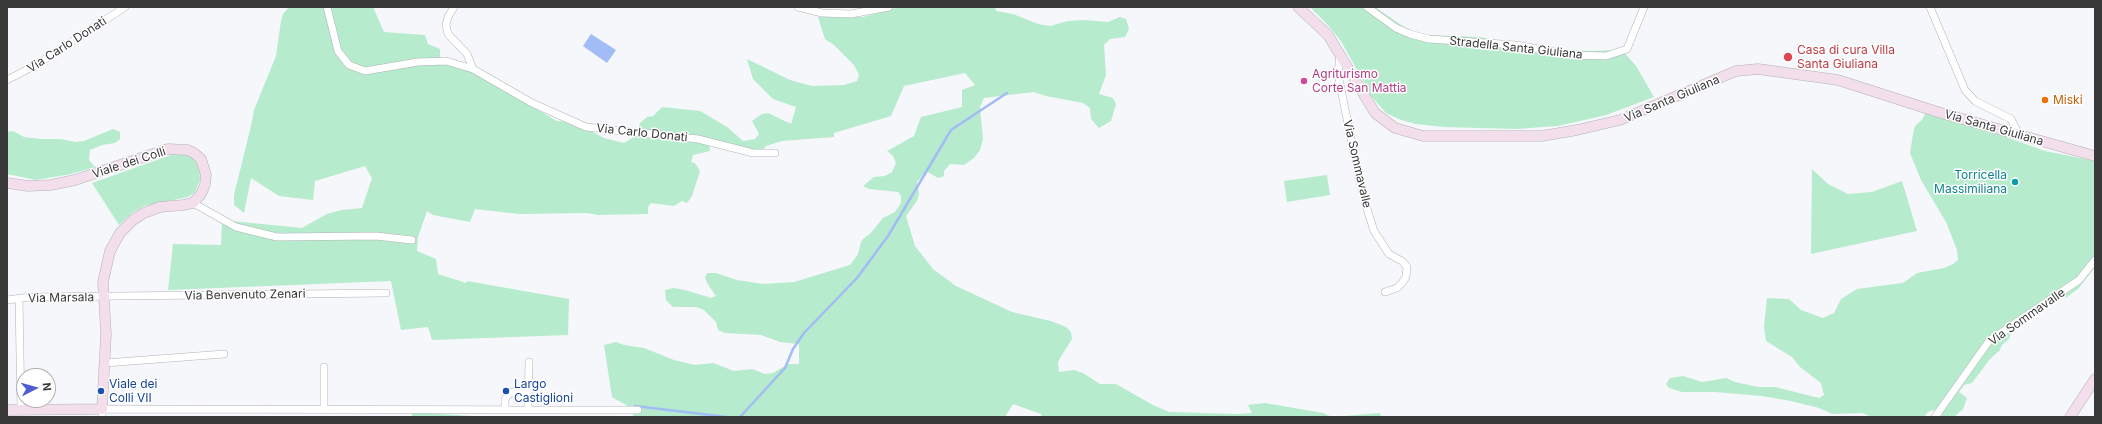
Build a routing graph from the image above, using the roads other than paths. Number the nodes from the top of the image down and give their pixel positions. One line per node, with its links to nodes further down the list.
1 (125, 7): 12 (street, Via Carlo Donati)
2 (327, 7): 11 (street, Via Carlo Donati)
3 (454, 7): 11 (street)
4 (798, 7): 5 (street)
5 (889, 7)
6 (1298, 7): 10 (street, Via Santa Giuliana)
7 (1367, 7): 8 (street, Stradella Santa Giuliana)
8 (1644, 7)
9 (1930, 7): 13 (street)
10 (1340, 55): 13 (street, Via Santa Giuliana); 20 (street, Via Sommavalle)
11 (473, 69): 14 (street, Via Carlo Donati)
12 (7, 80)
13 (2019, 135): 15 (street, Via Santa Giuliana)
14 (775, 152)
15 (2095, 156)
16 (7, 183): 17 (street, Viale dei Colli)
17 (192, 203): 18 (street); 22 (street)
18 (412, 240)
19 (2095, 260): 41 (street, Via Sommavalle)
20 (1385, 292)
21 (386, 293): 22 (street, Via Benvenuto Zenari)
22 (103, 297): 23 (street, Via Marsala); 27 (street)
23 (20, 299): 24 (street, Via Marsala); 34 (street, Via Marsala)
24 (7, 300)
25 (224, 354): 27 (street)
26 (529, 362): 30 (street)
27 (105, 363): 39 (street)
28 (324, 367): 35 (street)
29 (2095, 379): 42 (street)
30 (528, 392): 32 (street); 36 (street)
31 (258, 409): 35 (street); 39 (street); 40 (street)
32 (505, 409): 35 (street); 36 (street)
33 (7, 410): 34 (street)
34 (21, 410): 38 (street)
35 (324, 410)
36 (528, 410): 37 (street)
37 (638, 410)
38 (58, 413): 39 (street)
39 (102, 413)
40 (253, 417)
41 (1936, 417)
42 (2070, 417)

